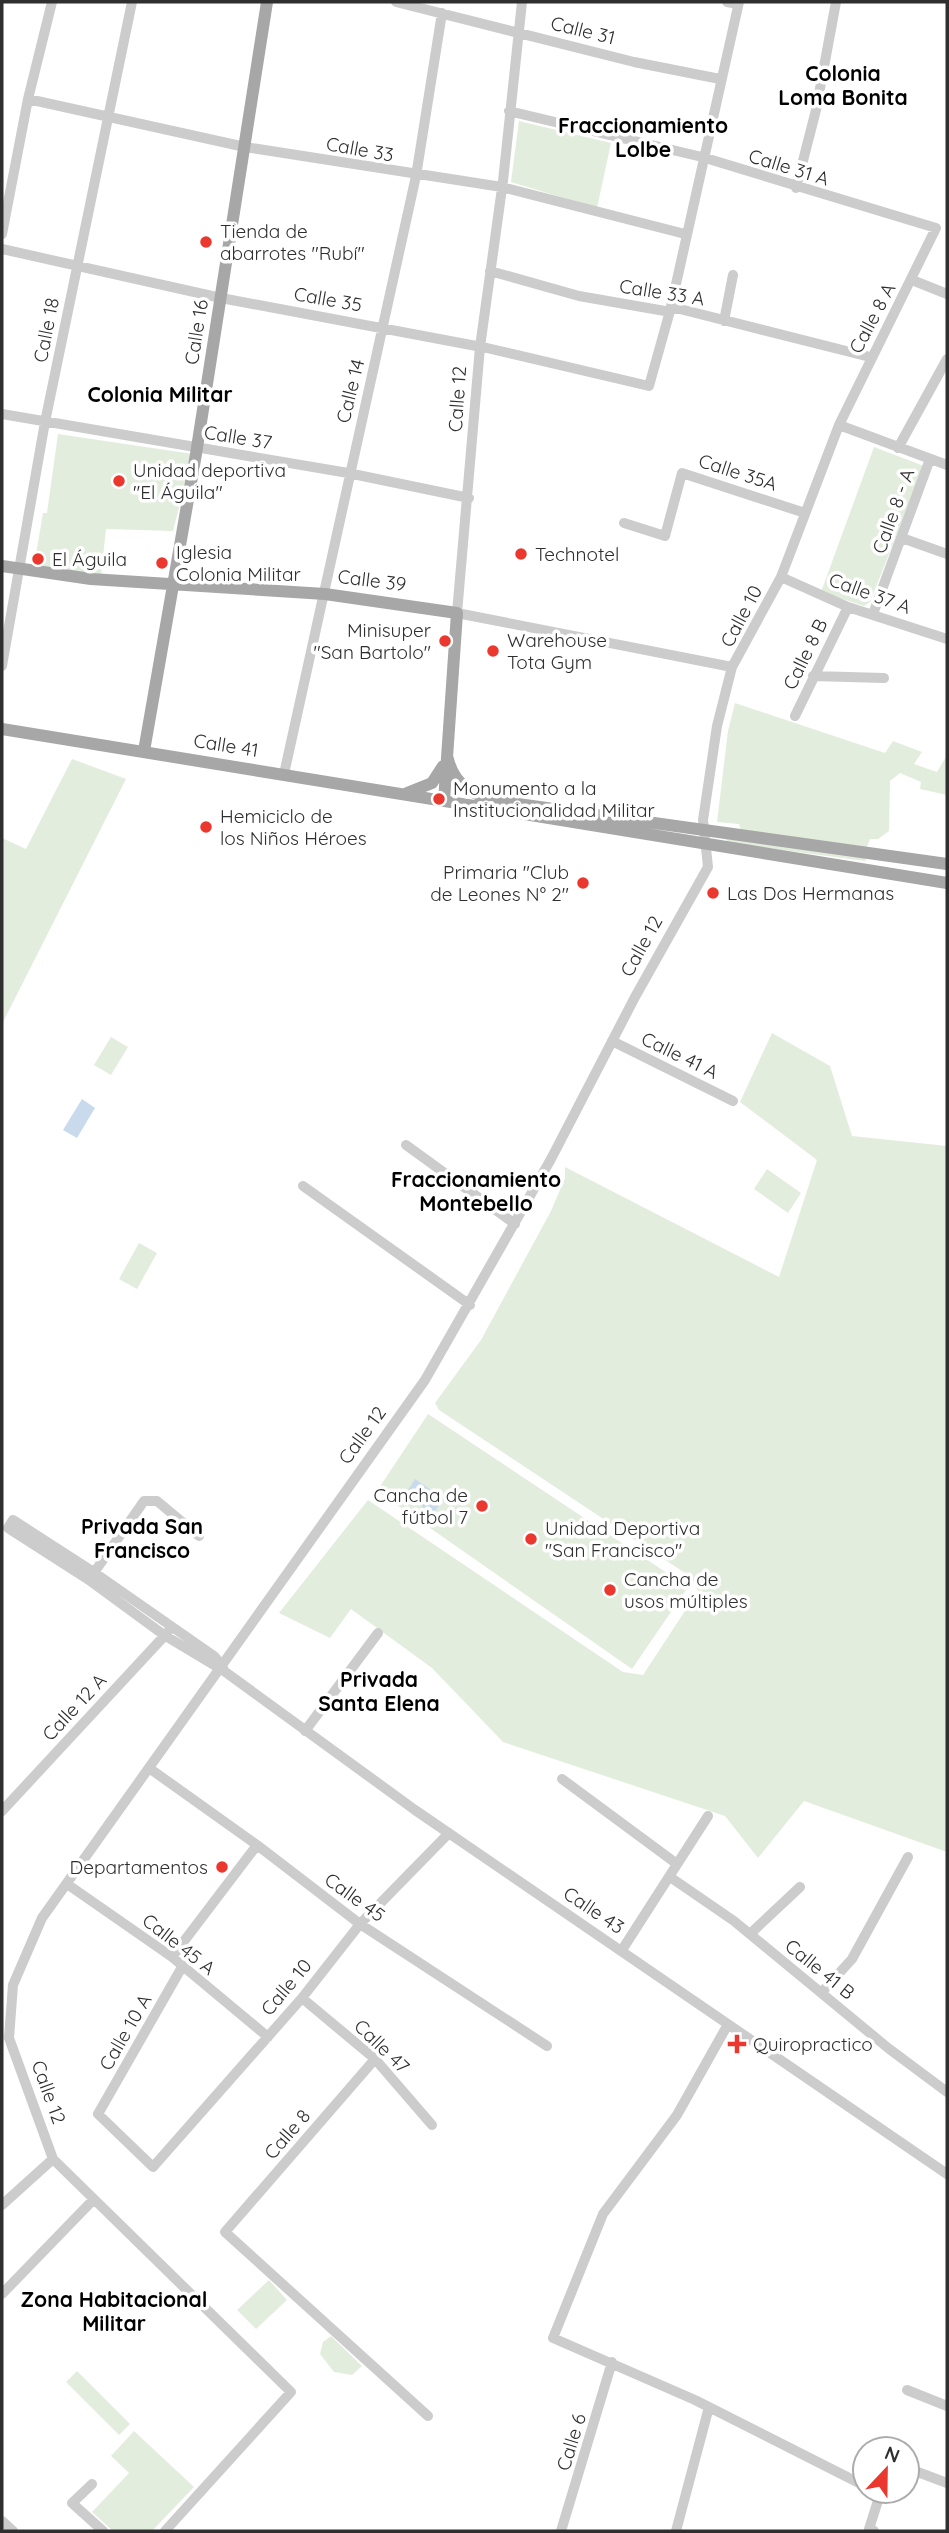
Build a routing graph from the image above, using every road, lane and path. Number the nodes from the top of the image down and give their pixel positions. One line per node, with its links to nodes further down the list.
1 (52, 2): 12 (street)
2 (132, 2): 14 (street, Calle 18)
3 (267, 2): 15 (main road, Calle 16)
4 (396, 2): 9 (street, Calle 31)
5 (522, 2): 10 (street, Calle 12)
6 (727, 2): 8 (street)
7 (836, 2): 19 (street)
8 (738, 3): 11 (street)
9 (442, 13): 10 (street, Calle 31); 17 (street, Calle 14)
10 (518, 32): 11 (street, Calle 31); 13 (street, Calle 12)
11 (720, 79): 16 (street)
12 (28, 99): 14 (street, Calle 33); 21 (street)
13 (509, 111): 16 (street, Calle 31 A); 18 (street, Calle 12)
14 (107, 117): 15 (street, Calle 33); 24 (street, Calle 18)
15 (244, 147): 17 (street, Calle 33); 29 (main road, Calle 16)
16 (702, 157): 19 (street, Calle 31 A); 22 (street)
17 (416, 176): 18 (street, Calle 33); 32 (street, Calle 14)
18 (502, 187): 22 (street, Calle 33); 25 (street, Calle 12)
19 (796, 188): 20 (street, Calle 31 A)
20 (936, 228): 27 (street, Calle 8 A)
21 (2, 234)
22 (685, 234): 30 (street)
23 (2, 249): 24 (street, Calle 35)
24 (76, 268): 29 (street, Calle 35); 38 (street, Calle 18)
25 (490, 271): 30 (street, Calle 33 A); 33 (street, Calle 12)
26 (733, 275): 31 (street)
27 (912, 280): 28 (street); 34 (street, Calle 8 A)
28 (947, 294)
29 (221, 298): 32 (street, Calle 35); 41 (main road, Calle 16)
30 (670, 311): 31 (street, Calle 33 A); 33 (street, Calle 35)
31 (724, 321): 34 (street, Calle 33 A)
32 (384, 326): 33 (street, Calle 35); 44 (street, Calle 14)
33 (480, 347): 45 (street, Calle 12)
34 (870, 357): 39 (street, Calle 8 A)
35 (947, 359): 36 (street)
36 (943, 378): 40 (street)
37 (2, 414): 38 (street, Calle 37)
38 (46, 422): 41 (street, Calle 37); 51 (street, Calle 18)
39 (839, 425): 40 (street); 46 (street, Calle 10)
40 (898, 447): 42 (street)
41 (197, 448): 44 (street, Calle 37); 53 (main road, Calle 16)
42 (930, 459): 43 (street); 48 (street, Calle 8 - A)
43 (947, 466)
44 (348, 473): 45 (street, Calle 37); 54 (street, Calle 14)
45 (469, 498): 56 (street, Calle 12)
46 (805, 513): 47 (street, Calle 35A); 52 (street, Calle 10)
47 (624, 523)
48 (902, 538): 49 (street); 57 (street, Calle 8 - A)
49 (947, 554)
50 (2, 566): 51 (main road, Calle 39)
51 (18, 569): 53 (main road, Calle 39); 59 (street, Calle 18)
52 (781, 577): 55 (street, Calle 37 A); 60 (street, Calle 10)
53 (172, 586): 54 (main road, Calle 39); 65 (main road, Calle 16)
54 (325, 594): 56 (main road, Calle 39); 67 (street, Calle 14)
55 (848, 607): 57 (street, Calle 37 A); 61 (street, Calle 8 B)
56 (457, 613): 60 (street, Calle 39); 66 (main road, Calle 12)
57 (873, 614): 58 (street, Calle 37 A)
58 (947, 639)
59 (2, 666)
60 (732, 667): 70 (street, Calle 10)
61 (813, 676): 62 (street); 63 (street, Calle 8 B)
62 (884, 678)
63 (795, 716)
64 (2, 729): 65 (main road, Calle 41)
65 (144, 751): 67 (main road, Calle 41)
66 (447, 756): 68 (main road); 69 (main road, Calle 12); 70 (main road)
67 (284, 774): 68 (main road, Calle 41)
68 (396, 793): 69 (main road, Calle 41)
69 (444, 801): 71 (main road, Calle 41)
70 (704, 830): 71 (street, Calle 12); 72 (main road)
71 (707, 846): 74 (main road, Calle 41); 76 (street, Calle 12)
72 (886, 855): 73 (main road); 74 (main road)
73 (947, 864)
74 (882, 874): 75 (main road, Calle 41)
75 (947, 883)
76 (612, 1041): 77 (street, Calle 41 A); 80 (street, Calle 12)
77 (733, 1101)
78 (406, 1145): 80 (street)
79 (303, 1186): 81 (street)
80 (515, 1224): 81 (street, Calle 12)
81 (470, 1305): 86 (street, Calle 12)
82 (199, 1536): 83 (street)
83 (92, 1577): 83 (street); 84 (street, Calle 43)
84 (168, 1632): 86 (street, Calle 43); 90 (street, Calle 12 A)
85 (378, 1633): 87 (street)
86 (221, 1668): 87 (street, Calle 43); 88 (street, Calle 12)
87 (305, 1731): 92 (street, Calle 43)
88 (149, 1768): 93 (street, Calle 45); 97 (street, Calle 12)
89 (562, 1779): 95 (street)
90 (2, 1811)
91 (708, 1816): 95 (street)
92 (449, 1833): 99 (street, Calle 10); 101 (street, Calle 43)
93 (257, 1845): 99 (street, Calle 45); 102 (street)
94 (908, 1857): 104 (street)
95 (677, 1864): 96 (street)
96 (670, 1877): 100 (street, Calle 41 B); 101 (street)
97 (67, 1884): 102 (street, Calle 45 A); 108 (street, Calle 12)
98 (800, 1886): 100 (street)
99 (360, 1924): 105 (street, Calle 10); 109 (street, Calle 45)
100 (750, 1934): 104 (street, Calle 41 B)
101 (622, 1950): 106 (street, Calle 43)
102 (172, 1957): 103 (street, Calle 45 A)
103 (182, 1967): 107 (street, Calle 45 A); 114 (street, Calle 10 A)
104 (822, 1992): 111 (street, Calle 41 B)
105 (302, 1998): 107 (street, Calle 10); 110 (street, Calle 47)
106 (727, 2026): 115 (street, Calle 43); 119 (street)
107 (268, 2037): 114 (street, Calle 10)
108 (5, 2042): 113 (street, Calle 12)
109 (547, 2046)
110 (375, 2059): 112 (street, Calle 47); 123 (street, Calle 8)
111 (947, 2092)
112 (432, 2125)
113 (53, 2159): 116 (street); 117 (street)
114 (153, 2167)
115 (947, 2174)
116 (94, 2199): 118 (street); 133 (street)
117 (2, 2204)
118 (2, 2294)
119 (612, 2362): 122 (street); 134 (street, Calle 6)
120 (907, 2390): 121 (street)
121 (947, 2406)
122 (709, 2407): 125 (street); 135 (street)
123 (428, 2416)
124 (921, 2473): 126 (street)
125 (851, 2479)
126 (947, 2483)
127 (92, 2484): 132 (street)
128 (876, 2505): 130 (street)
129 (2, 2521): 131 (street)
130 (871, 2530)
131 (13, 2531)
132 (103, 2531)
133 (165, 2531)
134 (561, 2531)
135 (676, 2531)

